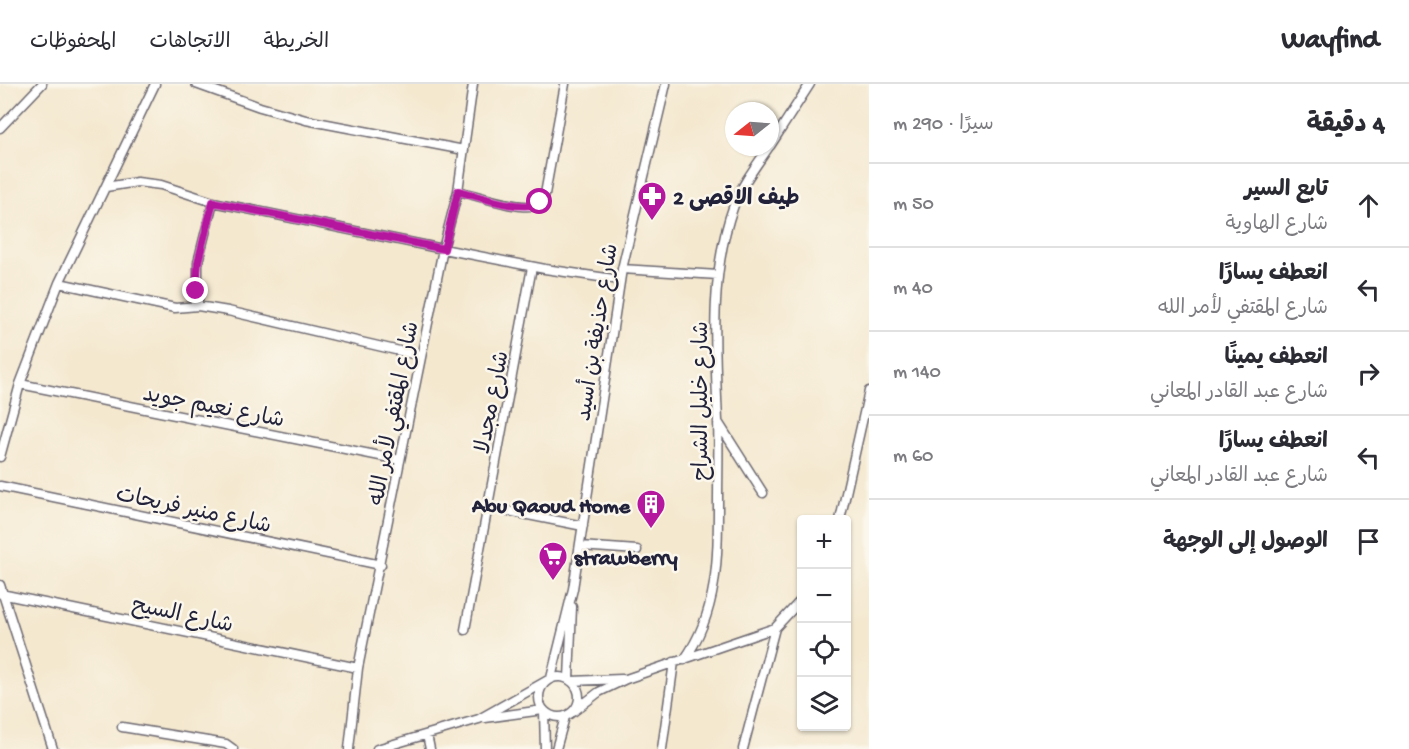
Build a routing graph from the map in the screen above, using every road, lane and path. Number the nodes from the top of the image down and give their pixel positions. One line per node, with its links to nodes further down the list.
1 (42, 84): 8 (street)
2 (155, 84): 12 (street)
3 (196, 84): 10 (street)
4 (473, 84): 10 (street, شارع المقتفي لأمر الله)
5 (565, 84): 13 (street)
6 (667, 84): 17 (street, شارع حذيفة بن أسيد)
7 (810, 84): 9 (street, شارع خليل الشراح)
8 (0, 128)
9 (779, 132)
10 (464, 150): 13 (street, شارع المقتفي لأمر الله)
11 (763, 156): 18 (street, شارع خليل الشراح)
12 (106, 187): 14 (street); 20 (street)
13 (458, 191): 15 (street, شارع المقتفي لأمر الله)
14 (213, 202): 15 (street); 21 (street)
15 (444, 249): 16 (street); 22 (street, شارع المقتفي لأمر الله)
16 (532, 267): 19 (street); 30 (street, شارع مجدلا)
17 (622, 269): 18 (street); 19 (street, شارع حذيفة بن أسيد)
18 (718, 275): 25 (street, شارع خليل الشراح)
19 (620, 280): 32 (street, شارع حذيفة بن أسيد)
20 (59, 283): 21 (street); 23 (street)
21 (198, 306): 22 (street)
22 (421, 356): 27 (street, شارع المقتفي لأمر الله)
23 (20, 384): 26 (street); 27 (street, شارع نعيم جويد)
24 (869, 391): 31 (street)
25 (718, 422): 29 (street); 41 (street, شارع خليل الشراح)
26 (0, 457)
27 (400, 460): 35 (street, شارع المقتفي لأمر الله)
28 (0, 486): 35 (street, شارع منير فريحات)
29 (763, 493)
30 (488, 507): 32 (street); 40 (street, شارع مجدلا)
31 (841, 515)
32 (583, 526): 33 (street, شارع حذيفة بن أسيد)
33 (580, 546): 34 (street); 37 (street, شارع حذيفة بن أسيد)
34 (637, 550)
35 (381, 565): 43 (street, شارع المقتفي لأمر الله)
36 (1, 589): 43 (street, شارع السيح); 52 (street)
37 (573, 589): 44 (street, شارع حذيفة بن أسيد); 46 (street, شارع حذيفة بن أسيد)
38 (797, 603): 39 (street)
39 (775, 628): 41 (street); 60 (street)
40 (465, 630)
41 (684, 660): 42 (street)
42 (674, 662): 45 (street); 59 (street)
43 (358, 668): 54 (street, شارع المقتفي لأمر الله)
44 (549, 679): 46 (street); 47 (street); 49 (street)
45 (626, 679): 46 (street); 48 (street)
46 (570, 680): 48 (street)
47 (544, 711): 48 (street); 49 (street); 57 (street)
48 (569, 715): 58 (street)
49 (478, 719): 51 (street)
50 (122, 727): 53 (street)
51 (427, 735): 55 (street); 56 (street)
52 (53, 749)
53 (233, 749)
54 (349, 749)
55 (377, 749)
56 (430, 749)
57 (545, 749)
58 (556, 749)
59 (662, 749)
60 (743, 749)

